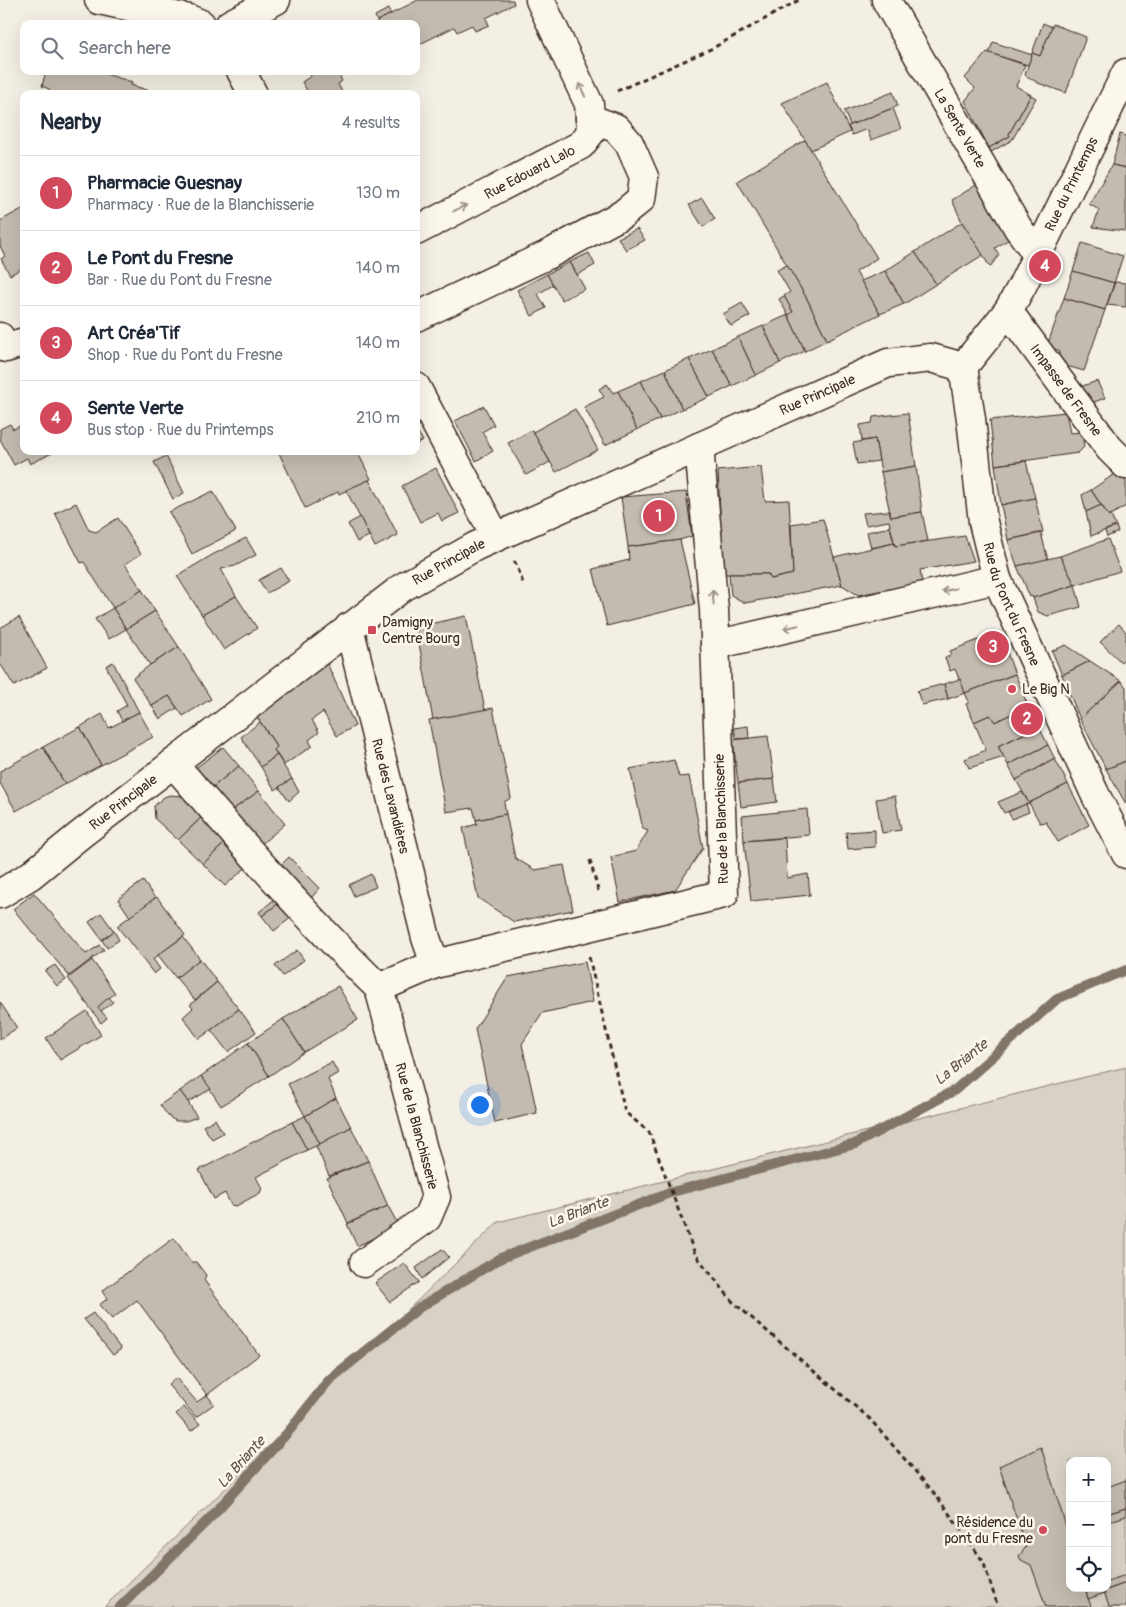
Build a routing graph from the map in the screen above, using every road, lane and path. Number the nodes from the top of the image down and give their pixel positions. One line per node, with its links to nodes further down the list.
1 (99, 0): 6 (street)
2 (276, 0): 7 (street)
3 (540, 0): 11 (street, one-way to 3)
4 (799, 0): 11 (path)
5 (886, 0): 13 (street, La Sente Verte)
6 (192, 20)
7 (238, 20)
8 (1126, 73): 13 (street, Rue du Printemps)
9 (243, 75): 10 (street)
10 (252, 90)
11 (590, 112): 12 (street, Rue Edouard Lalo, one-way to 11); 15 (street)
12 (420, 229)
13 (1037, 254): 14 (street, Rue du Printemps)
14 (1008, 311): 18 (street, Rue du Printemps); 21 (street, Impasse de Fresne)
15 (420, 315)
16 (0, 337): 17 (street)
17 (20, 343)
18 (963, 367): 20 (street, Rue Principale); 24 (street, Rue du Pont du Fresne)
19 (420, 395): 22 (street)
20 (699, 447): 22 (street, Rue Principale); 27 (street, Rue de la Blanchisserie, one-way to 20)
21 (1126, 465)
22 (496, 537): 26 (street, Rue Principale)
23 (517, 566): 25 (path)
24 (997, 579): 27 (street, one-way to 27); 29 (street, Rue du Pont du Fresne)
25 (523, 584)
26 (349, 628): 28 (street, Rue Principale); 32 (street, Rue des Lavandières)
27 (715, 645): 31 (street, Rue de la Blanchisserie)
28 (173, 763): 30 (street, Rue Principale); 33 (street)
29 (1126, 854)
30 (0, 894)
31 (583, 928): 32 (street, Rue de la Blanchisserie); 35 (path)
32 (436, 964): 33 (street, Rue de la Blanchisserie)
33 (379, 988): 34 (street, Rue de la Blanchisserie)
34 (364, 1263)
35 (998, 1607)

